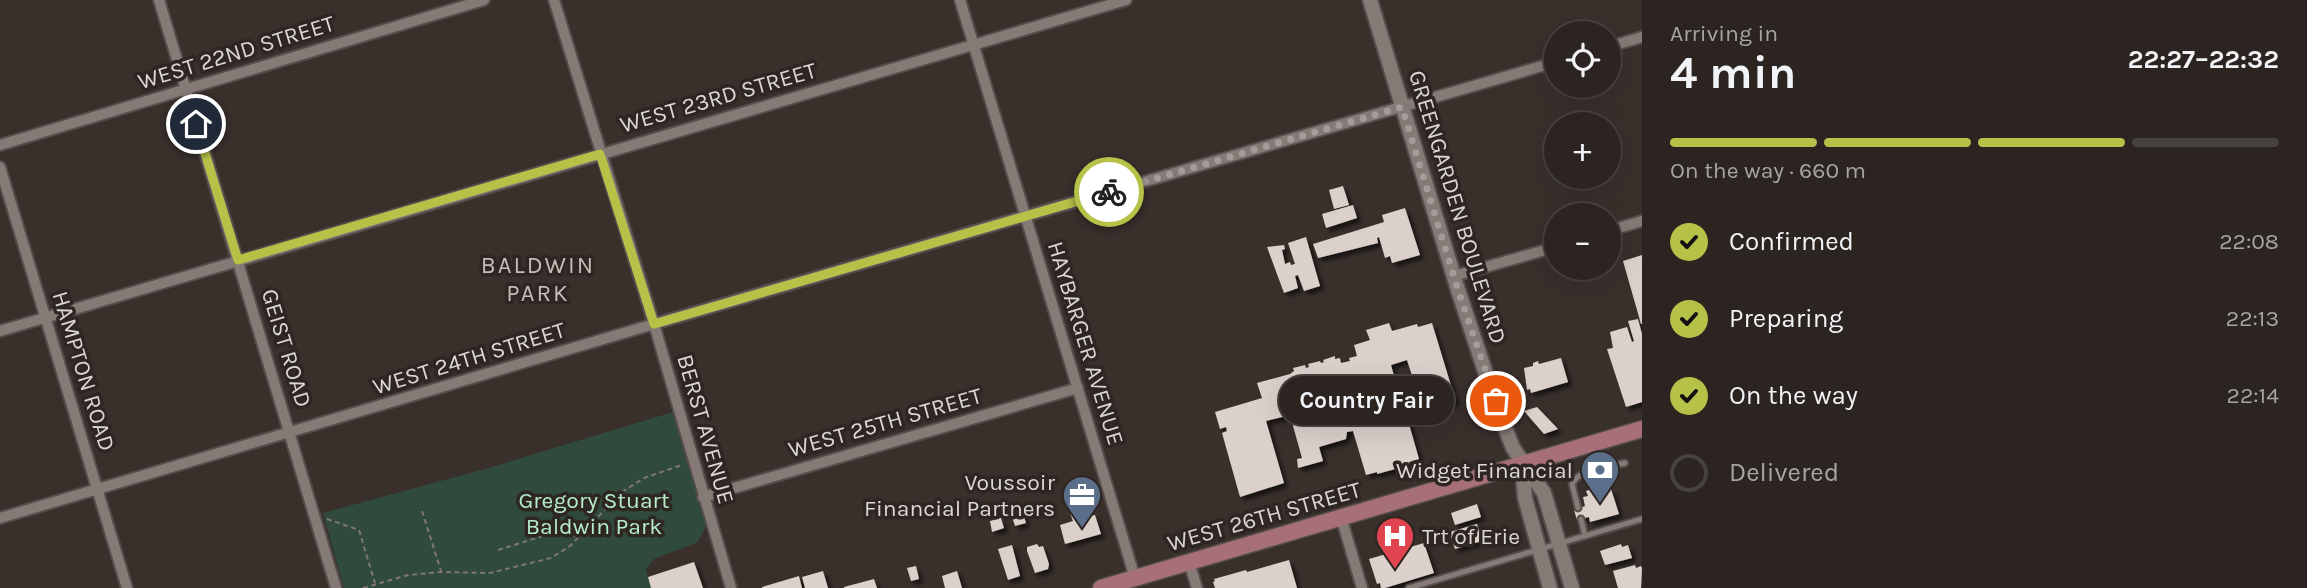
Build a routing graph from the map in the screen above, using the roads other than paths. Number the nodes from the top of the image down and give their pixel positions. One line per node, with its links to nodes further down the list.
1 (159, 0): 11 (street, GEIST ROAD)
2 (484, 0): 11 (street, WEST 22ND STREET)
3 (554, 0): 14 (street, BERST AVENUE)
4 (960, 0): 9 (street, HAYBARGER AVENUE)
5 (1126, 0): 9 (street, WEST 23RD STREET)
6 (1370, 0): 12 (street, GREENGARDEN BOULEVARD)
7 (1642, 37): 8 (street)
8 (1621, 43)
9 (974, 44): 14 (street, WEST 23RD STREET); 16 (street, HAYBARGER AVENUE)
10 (1544, 66): 12 (street, WEST 24TH STREET)
11 (186, 89): 13 (street, WEST 22ND STREET); 20 (street, GEIST ROAD)
12 (1402, 107): 16 (street, WEST 24TH STREET); 21 (street, GREENGARDEN BOULEVARD)
13 (0, 145)
14 (600, 154): 20 (street, WEST 23RD STREET); 23 (street, BERST AVENUE)
15 (0, 167): 22 (street, HAMPTON ROAD)
16 (1026, 217): 23 (street, WEST 24TH STREET); 25 (street, HAYBARGER AVENUE)
17 (1642, 221): 18 (street)
18 (1621, 227)
19 (1544, 250): 21 (street)
20 (238, 260): 22 (street, WEST 23RD STREET); 27 (street, GEIST ROAD)
21 (1454, 276): 29 (street, GREENGARDEN BOULEVARD)
22 (45, 317): 24 (street, WEST 23RD STREET); 30 (street, HAMPTON ROAD)
23 (654, 324): 27 (street, WEST 24TH STREET); 31 (street, BERST AVENUE)
24 (0, 331)
25 (1078, 388): 31 (street, WEST 25TH STREET); 41 (street, HAYBARGER AVENUE)
26 (1642, 429): 29 (main road, WEST 26TH STREET)
27 (291, 433): 30 (street, WEST 24TH STREET); 43 (street, GEIST ROAD)
28 (1625, 463): 32 (lane)
29 (1522, 464): 33 (main road, WEST 26TH STREET); 38 (street, GREENGARDEN BOULEVARD); 39 (street, GREENGARDEN BOULEVARD)
30 (97, 489): 34 (street, WEST 24TH STREET); 42 (street, HAMPTON ROAD)
31 (703, 496): 44 (street, BERST AVENUE)
32 (1578, 508)
33 (1341, 517): 40 (main road, WEST 26TH STREET); 47 (street)
34 (0, 518)
35 (1581, 519): 37 (lane)
36 (1642, 519): 37 (lane)
37 (1585, 537): 38 (lane)
38 (1559, 544): 39 (lane); 50 (street, GREENGARDEN BOULEVARD)
39 (1539, 550): 48 (lane); 49 (street, GREENGARDEN BOULEVARD)
40 (1189, 562): 41 (main road, WEST 26TH STREET); 46 (street)
41 (1135, 578): 45 (main road, WEST 26TH STREET)
42 (127, 588)
43 (337, 588)
44 (731, 588)
45 (1101, 588)
46 (1197, 588)
47 (1362, 588)
48 (1409, 588)
49 (1550, 588)
50 (1572, 588)

